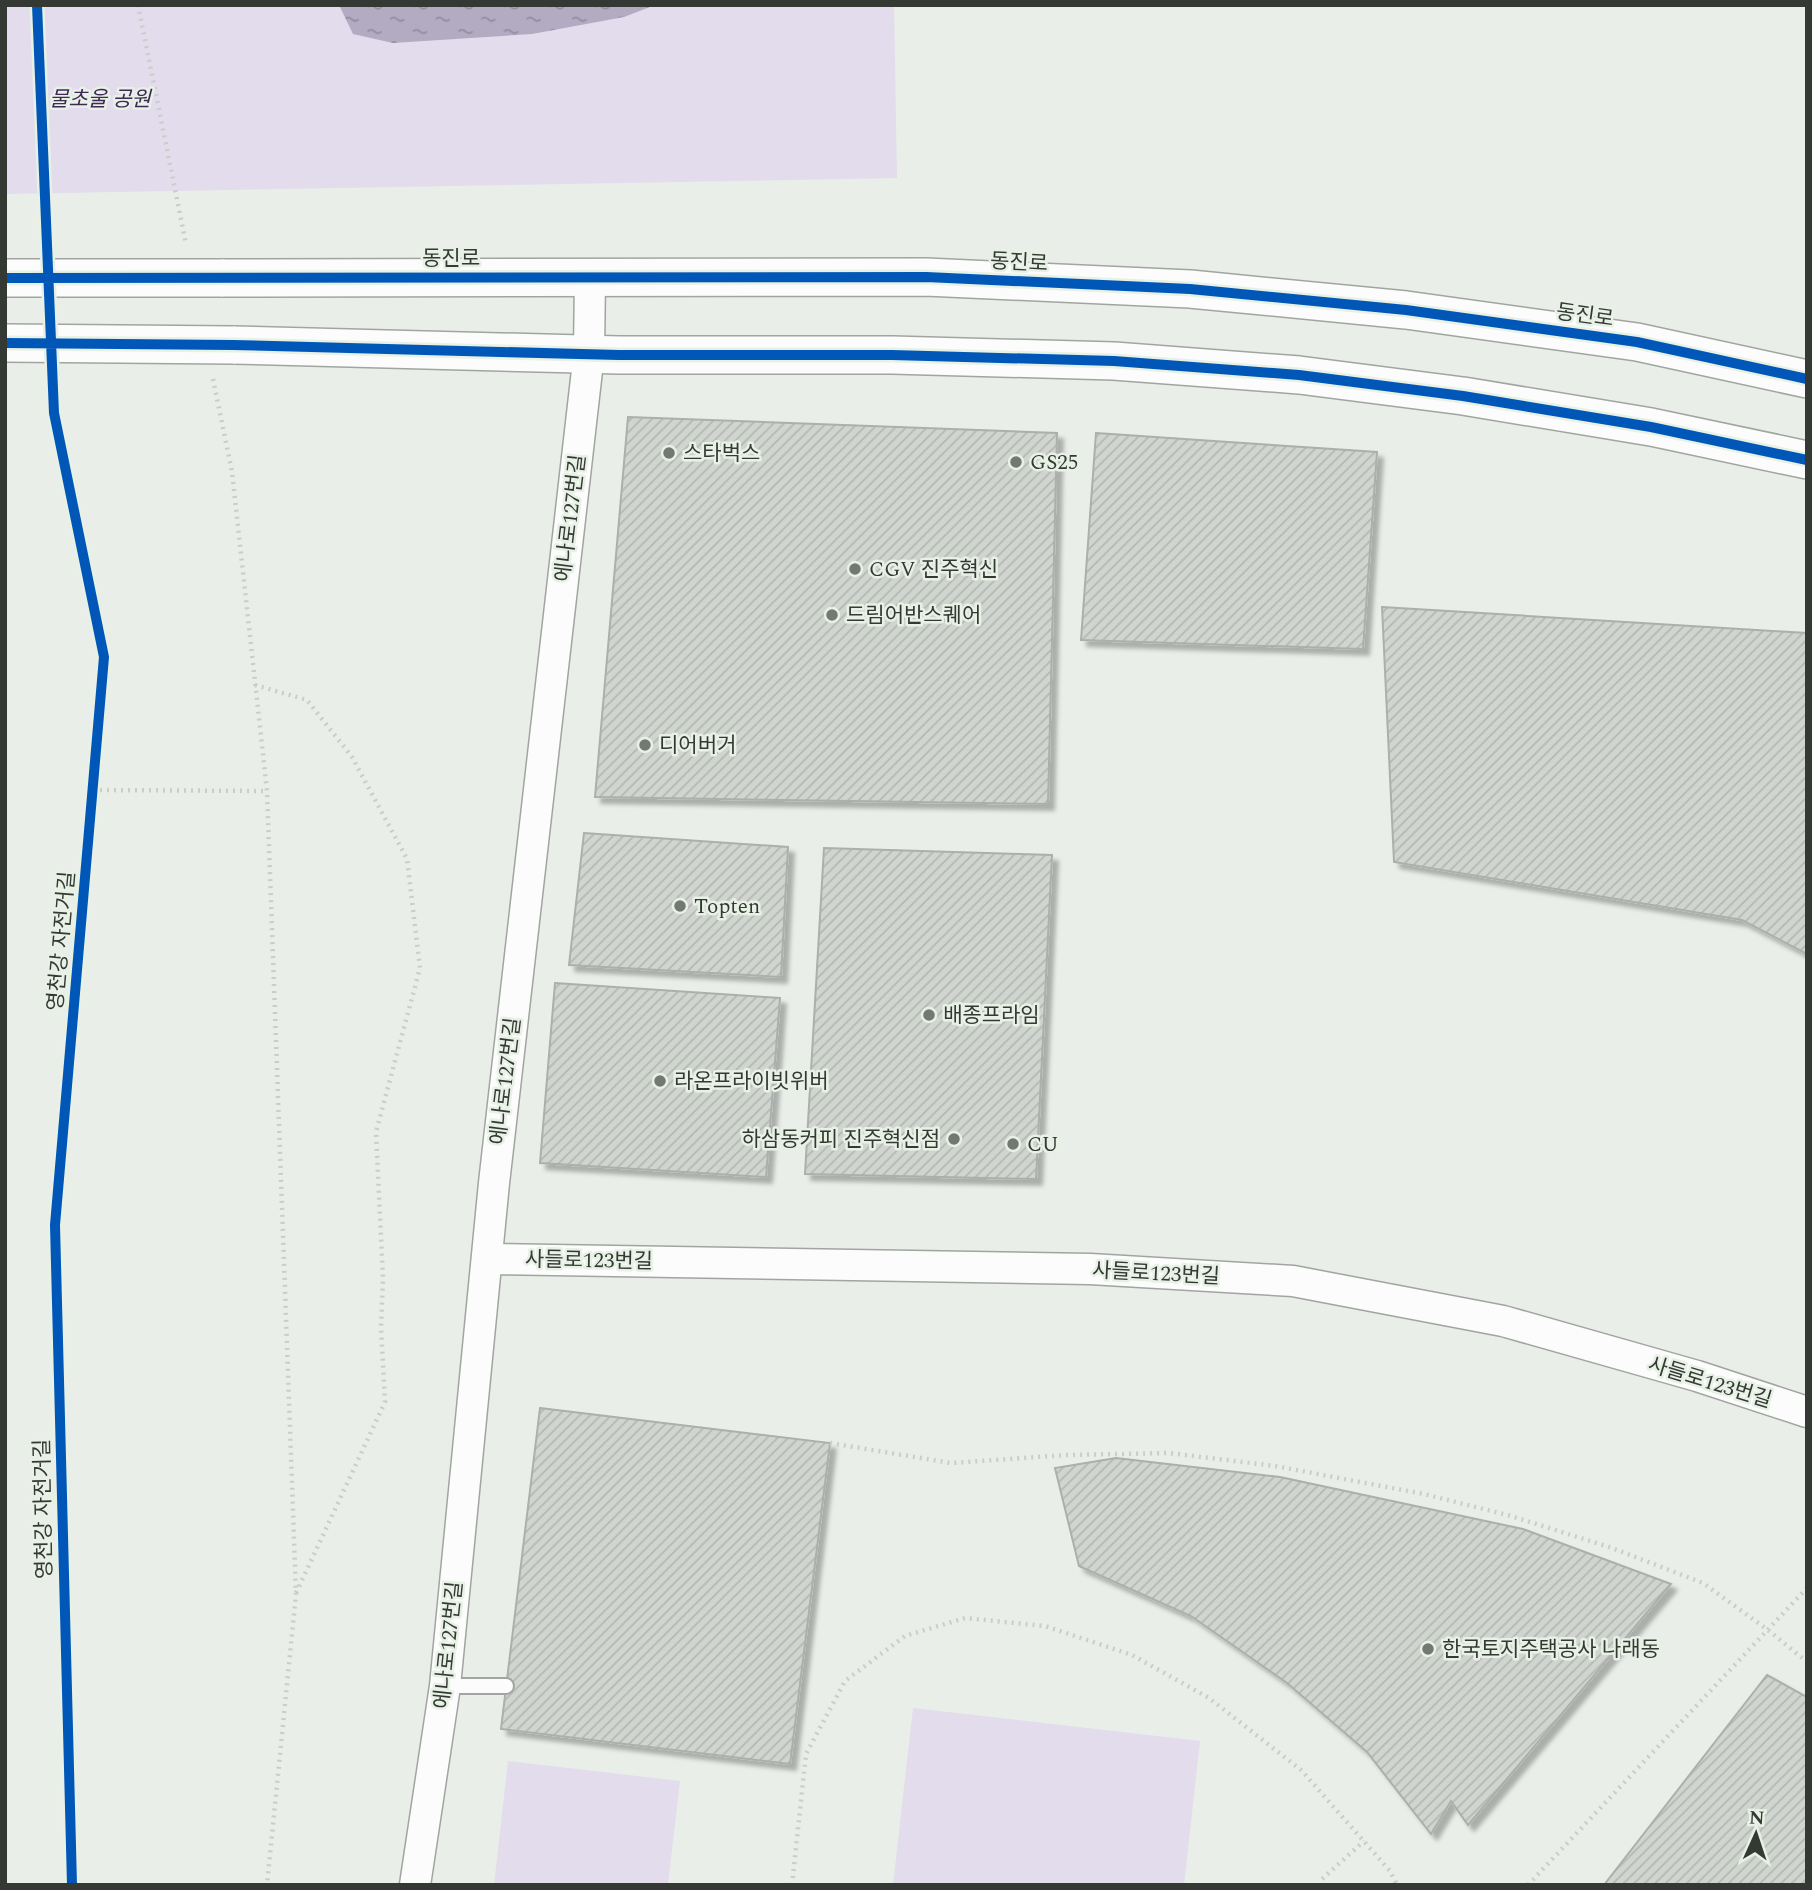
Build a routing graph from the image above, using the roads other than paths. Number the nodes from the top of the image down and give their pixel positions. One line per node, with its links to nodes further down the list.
1 (590, 277): 2 (street, 동진로, bridge); 4 (street, 에나로127번길); 5 (street, 동진로)
2 (5, 278)
3 (5, 343): 4 (street, bridge)
4 (589, 353): 6 (street); 7 (street, 에나로127번길)
5 (1807, 379)
6 (1807, 460)
7 (488, 1259): 8 (street, 사들로123번길); 9 (street, 에나로127번길)
8 (1807, 1412)
9 (445, 1686): 10 (lane); 11 (street, 에나로127번길)
10 (506, 1686)
11 (415, 1885)

